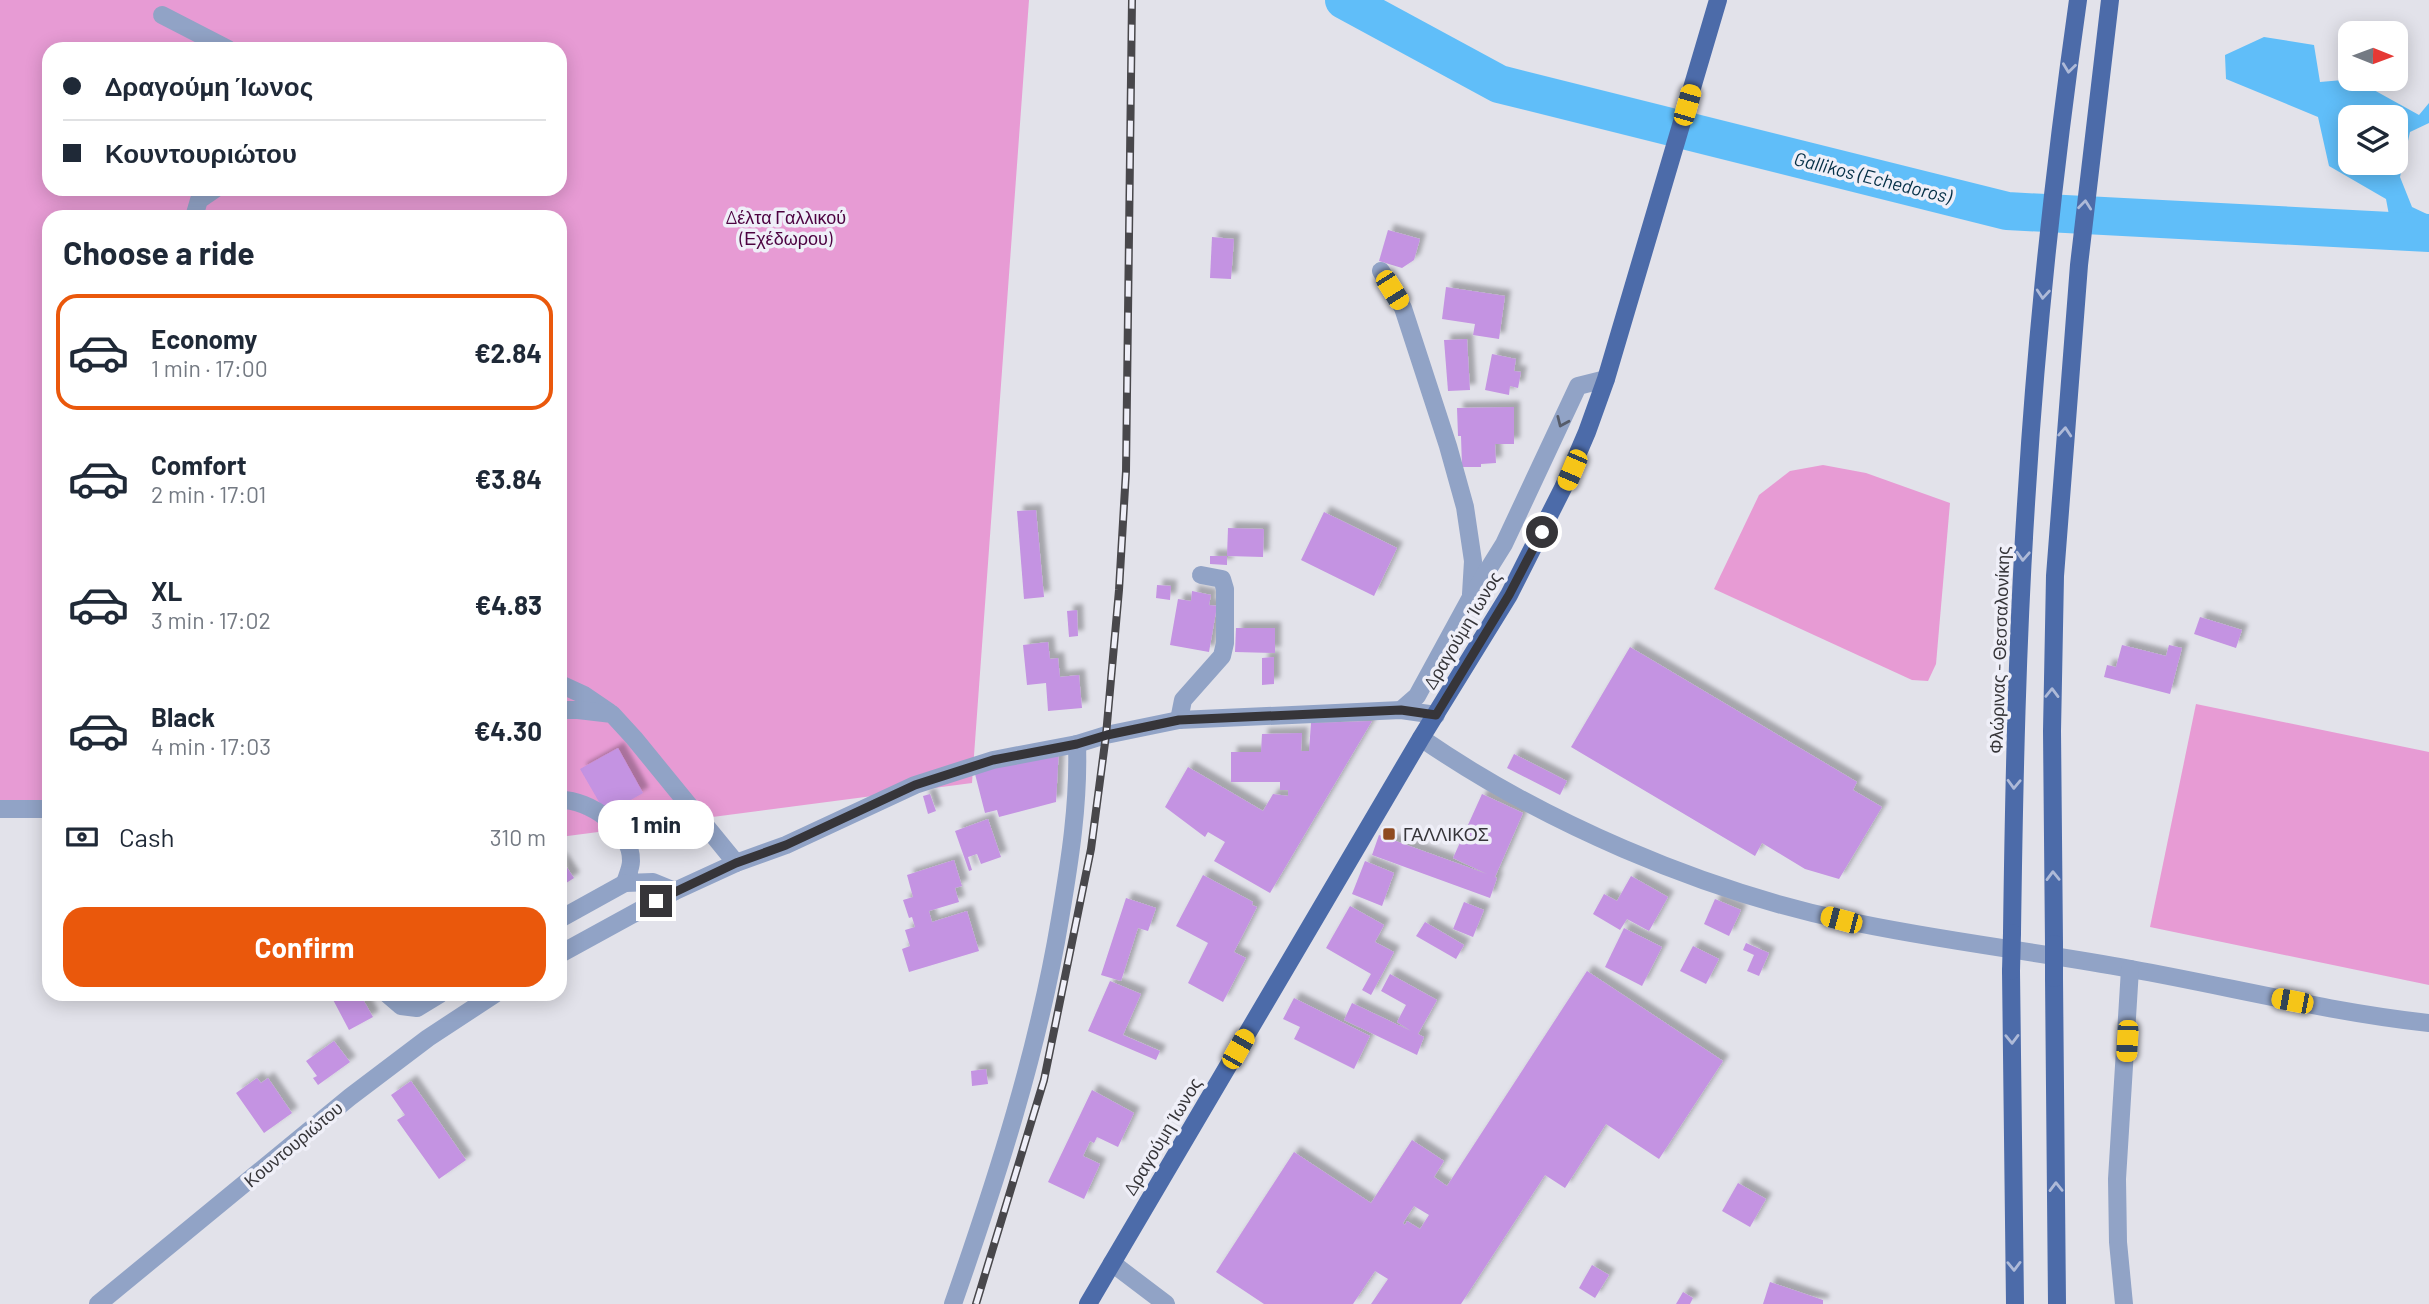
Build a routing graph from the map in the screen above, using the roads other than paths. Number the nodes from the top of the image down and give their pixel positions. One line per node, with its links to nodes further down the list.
1 (1718, 0): 9 (main road, Δραγούμη Ίωνος)
2 (2078, 0): 38 (main road, Φλώρινας - Θεσσαλονίκης, one-way to 38, bridge)
3 (2110, 0): 39 (main road, one-way to 3, bridge)
4 (162, 15): 5 (street)
5 (214, 42)
6 (205, 196): 7 (street)
7 (194, 210)
8 (1381, 271): 11 (street)
9 (1606, 379): 11 (street, one-way to 11); 16 (main road, Δραγούμη Ίωνος)
10 (1200, 575): 17 (street)
11 (1471, 597): 14 (street)
12 (567, 687): 15 (street)
13 (567, 710): 15 (street)
14 (1401, 710): 16 (street); 17 (street)
15 (612, 714): 23 (street)
16 (1436, 715): 18 (main road, Δραγούμη Ίωνος)
17 (1179, 720): 19 (street)
18 (1421, 738): 28 (street); 33 (main road, Δραγούμη Ίωνος)
19 (1077, 744): 23 (street); 35 (street)
20 (567, 801): 24 (street)
21 (42, 808): 22 (street)
22 (0, 809)
23 (736, 863): 25 (street)
24 (625, 883): 25 (street); 26 (street)
25 (675, 891): 27 (street)
26 (567, 915)
27 (567, 950)
28 (2130, 969): 32 (street); 40 (street)
29 (395, 1001): 30 (street)
30 (428, 1001)
31 (484, 1001): 34 (street, Κουντουριώτου)
32 (2429, 1023)
33 (1112, 1263): 36 (main road, Δραγούμη Ίωνος); 37 (street)
34 (98, 1304)
35 (953, 1304)
36 (1088, 1304)
37 (1166, 1304)
38 (2015, 1304)
39 (2057, 1304)
40 (2123, 1304)

